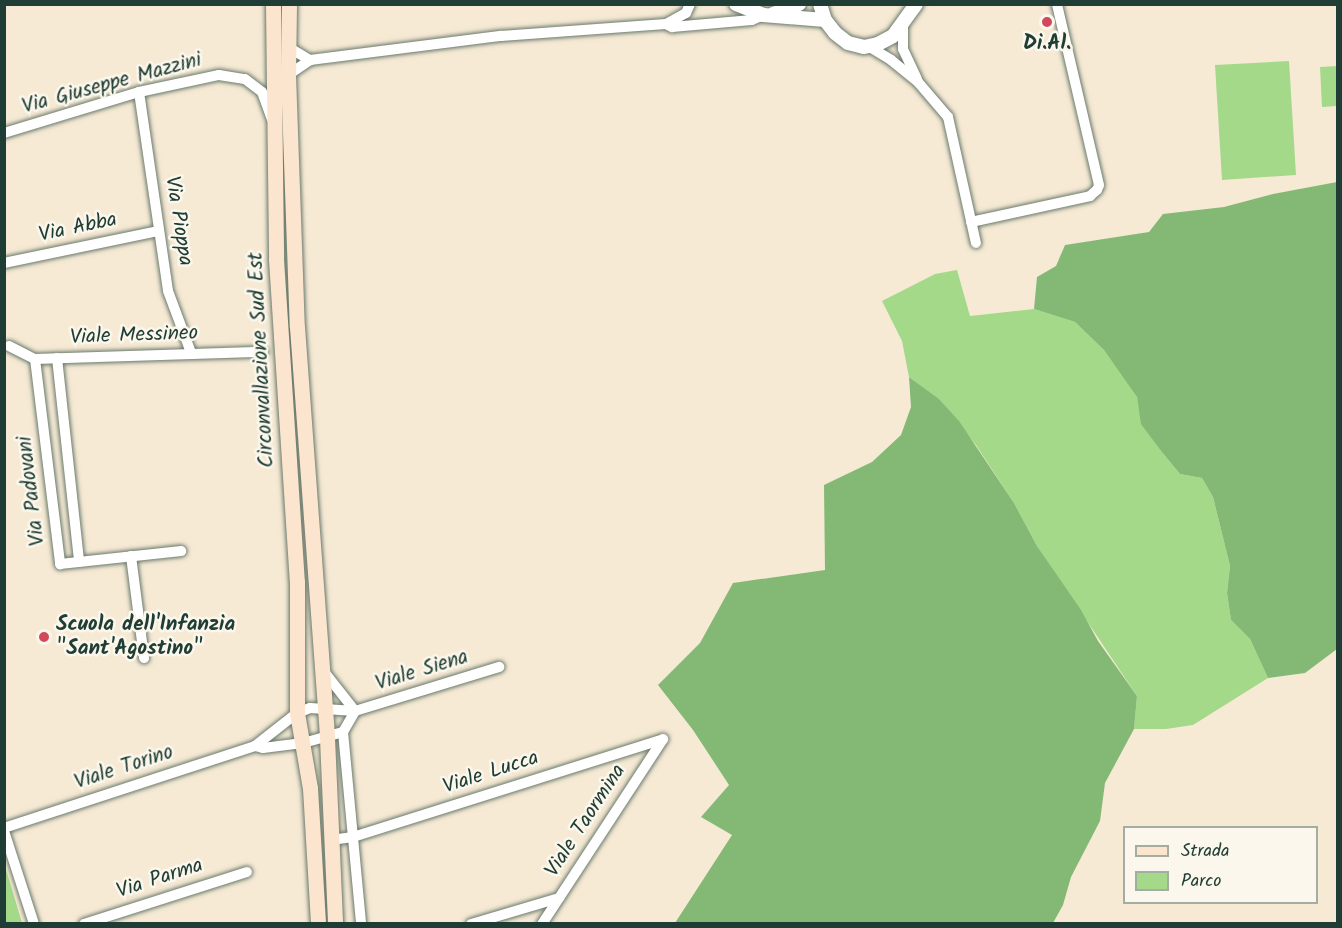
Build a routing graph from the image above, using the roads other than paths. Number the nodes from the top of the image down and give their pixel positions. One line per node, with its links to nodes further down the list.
1 (273, 4): 19 (main road, Circonvallazione Sud Est)
2 (289, 4): 14 (main road, Circonvallazione Sud Est)
3 (690, 4): 11 (street)
4 (736, 4): 9 (street)
5 (799, 4): 9 (street)
6 (820, 4): 10 (street)
7 (916, 4): 12 (street)
8 (1057, 4): 21 (street)
9 (766, 16): 10 (street); 11 (street)
10 (825, 20): 13 (street)
11 (666, 24): 15 (street)
12 (903, 26): 13 (street); 17 (street)
13 (868, 46): 17 (street)
14 (288, 47): 15 (street); 16 (main road, Circonvallazione Sud Est)
15 (310, 60): 16 (street)
16 (288, 75): 35 (main road, Circonvallazione Sud Est)
17 (918, 82): 21 (street)
18 (139, 92): 19 (street, Via Giuseppe Mazzini); 20 (street, Via Giuseppe Mazzini); 22 (street, Via Pioppa)
19 (274, 125): 38 (main road, Circonvallazione Sud Est)
20 (4, 133)
21 (971, 222): 23 (street)
22 (159, 231): 24 (street, Via Abba); 27 (street, Via Pioppa)
23 (976, 243)
24 (4, 263)
25 (9, 346): 29 (street, Viale Messineo)
26 (264, 352): 27 (street, Viale Messineo)
27 (191, 353): 28 (street, Viale Messineo)
28 (57, 358): 29 (street, Viale Messineo); 32 (street, Via Padovani)
29 (35, 359): 32 (street, Via Padovani)
30 (180, 551): 31 (street, Via Padovani)
31 (131, 556): 32 (street, Via Padovani); 33 (street)
32 (79, 562)
33 (144, 658)
34 (499, 668): 37 (street, Viale Siena)
35 (322, 669): 36 (main road, Circonvallazione Sud Est); 37 (street, Viale Siena)
36 (325, 709): 37 (street, Viale Siena); 38 (street); 40 (main road, Circonvallazione Sud Est)
37 (355, 711): 39 (street, Viale Siena)
38 (297, 713): 42 (main road, Circonvallazione Sud Est); 43 (street, Viale Torino)
39 (343, 732): 40 (street); 45 (street)
40 (327, 738): 42 (street); 46 (main road, Circonvallazione Sud Est)
41 (663, 739): 45 (street, Viale Lucca); 48 (street, Viale Taormina)
42 (303, 743): 43 (street, Viale Torino); 51 (main road, Circonvallazione Sud Est)
43 (255, 746): 44 (street, Viale Torino)
44 (4, 829): 49 (street)
45 (353, 837): 46 (street, Viale Lucca); 53 (street)
46 (331, 840): 52 (main road, Circonvallazione Sud Est)
47 (247, 872): 50 (street, Via Parma)
48 (559, 898): 54 (street); 55 (street, Viale Taormina)
49 (34, 924)
50 (84, 924)
51 (318, 924)
52 (334, 924)
53 (361, 924)
54 (471, 924)
55 (542, 924)

